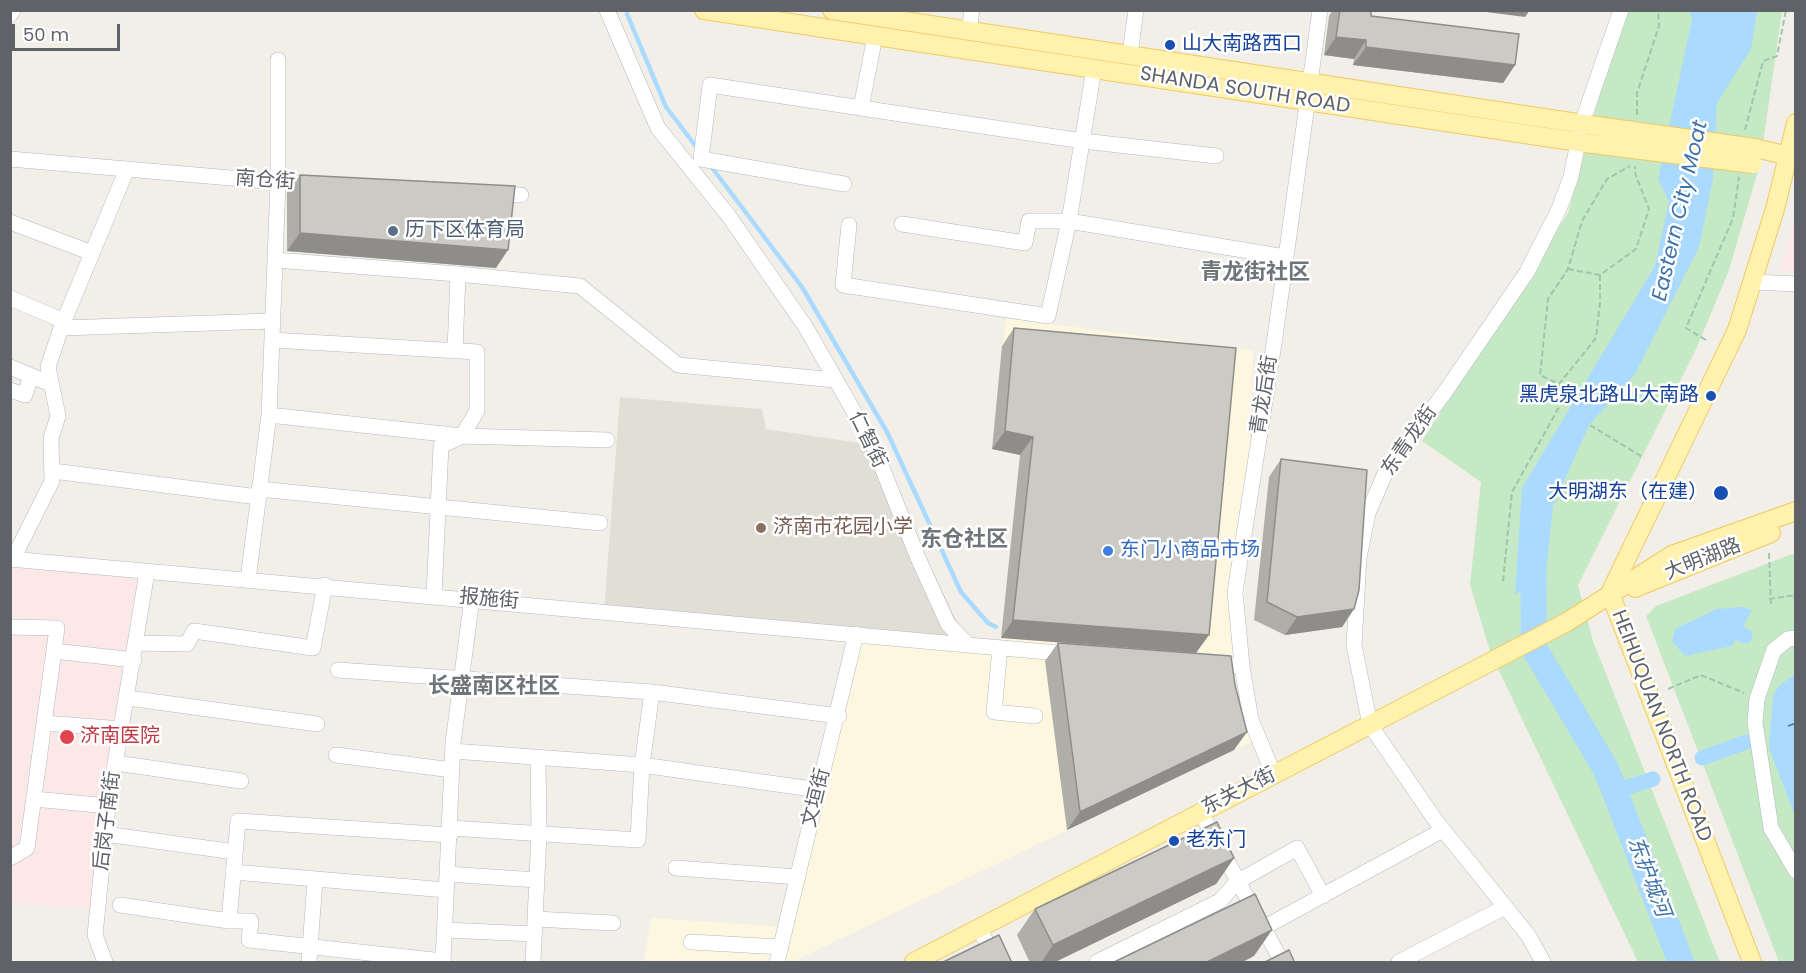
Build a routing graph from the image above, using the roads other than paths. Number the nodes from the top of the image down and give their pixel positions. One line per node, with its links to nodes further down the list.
1 (13, 10): 10 (street)
2 (607, 10): 49 (street, 仁智街)
3 (704, 10): 12 (main road, SHANDA SOUTH ROAD)
4 (832, 10): 9 (main road, SHANDA SOUTH ROAD)
5 (972, 10): 11 (street)
6 (1136, 10): 13 (street)
7 (1320, 10): 16 (street, 青龙后街)
8 (1621, 10): 19 (street, 东青龙街)
9 (877, 14): 11 (main road, SHANDA SOUTH ROAD)
10 (10, 15)
11 (969, 31): 13 (main road, SHANDA SOUTH ROAD)
12 (874, 36): 15 (main road, SHANDA SOUTH ROAD); 17 (street)
13 (1130, 54): 16 (main road, SHANDA SOUTH ROAD)
14 (278, 60): 27 (street)
15 (1094, 69): 16 (main road, SHANDA SOUTH ROAD); 20 (street)
16 (1308, 92): 19 (main road, SHANDA SOUTH ROAD); 21 (main road, SHANDA SOUTH ROAD); 37 (street, 青龙后街)
17 (861, 108): 20 (street); 28 (street)
18 (1796, 123): 25 (main road, HEIHUQUAN NORTH ROAD)
19 (1586, 124): 21 (street, 东青龙街); 23 (main road, SHANDA SOUTH ROAD, bridge)
20 (1083, 141): 22 (street); 32 (street)
21 (1581, 143): 23 (main road, SHANDA SOUTH ROAD, bridge); 87 (street, 东青龙街)
22 (1216, 156)
23 (1754, 156): 25 (main road, SHANDA SOUTH ROAD)
24 (10, 159): 26 (street, 南仓街)
25 (1788, 162): 40 (main road, HEIHUQUAN NORTH ROAD)
26 (127, 169): 27 (street, 南仓街); 36 (street)
27 (278, 183): 29 (street, 南仓街); 38 (street)
28 (844, 184)
29 (324, 185)
30 (474, 193): 31 (street)
31 (521, 195)
32 (1069, 221): 34 (street); 35 (street); 37 (street)
33 (10, 222): 36 (street)
34 (902, 224)
35 (849, 225)
36 (92, 253): 44 (street)
37 (1285, 257): 78 (street, 青龙后街)
38 (275, 260): 39 (street); 43 (street)
39 (458, 274): 46 (street); 49 (street)
40 (1754, 282): 41 (street); 65 (main road, HEIHUQUAN NORTH ROAD)
41 (1796, 284)
42 (10, 298): 44 (street)
43 (273, 321): 44 (street); 45 (street)
44 (62, 324): 50 (street)
45 (272, 340): 46 (street); 52 (street)
46 (455, 351): 53 (street)
47 (10, 367): 48 (street)
48 (31, 376): 50 (street); 51 (street)
49 (835, 380): 72 (street, 仁智街)
50 (51, 384): 55 (street)
51 (10, 390)
52 (269, 415): 53 (street); 56 (street)
53 (462, 436): 54 (street); 57 (street)
54 (607, 440)
55 (53, 471): 56 (street); 61 (street)
56 (259, 493): 57 (street); 63 (street)
57 (437, 507): 59 (street); 66 (street)
58 (1796, 511): 65 (main road)
59 (600, 523)
60 (1796, 524): 65 (main road, 大明湖路)
61 (12, 559): 62 (street, 报施街)
62 (147, 572): 63 (street, 报施街); 71 (street, 后岗子南街)
63 (248, 580): 64 (street, 报施街)
64 (325, 585): 66 (street, 报施街); 71 (street)
65 (1610, 593): 87 (main road, 东关大街); 138 (main road, HEIHUQUAN NORTH ROAD)
66 (434, 595): 67 (street, 报施街)
67 (472, 598): 69 (street, 报施街); 80 (street)
68 (10, 627): 74 (street)
69 (856, 634): 72 (street, 报施街); 83 (street, 文垣街)
70 (1796, 638): 108 (street)
71 (136, 643): 76 (street, 后岗子南街)
72 (968, 645): 73 (street)
73 (1000, 648): 75 (street); 84 (street)
74 (54, 651): 76 (street); 85 (street)
75 (1089, 655)
76 (134, 660): 82 (street, 后岗子南街)
77 (1195, 662): 78 (street)
78 (1242, 666): 95 (street, 青龙后街)
79 (338, 670): 80 (street)
80 (462, 680): 81 (street); 89 (street)
81 (652, 692): 83 (street); 93 (street)
82 (128, 698): 86 (street); 88 (street, 后岗子南街)
83 (838, 716): 97 (street, 文垣街)
84 (1035, 716)
85 (44, 723): 88 (street); 98 (street)
86 (317, 724)
87 (1370, 725): 95 (main road, 东关大街); 101 (street, 东青龙街)
88 (122, 729): 92 (street, 后岗子南街)
89 (453, 751): 91 (street); 94 (street)
90 (336, 755): 94 (street)
91 (538, 758): 93 (street); 104 (street)
92 (116, 763): 96 (street); 99 (street, 后岗子南街)
93 (642, 765): 97 (street); 104 (street)
94 (452, 770): 102 (street)
95 (1274, 775): 100 (main road, 东关大街)
96 (241, 781)
97 (819, 790): 111 (street, 文垣街)
98 (33, 799): 99 (street); 106 (street)
99 (108, 806): 103 (street, 后岗子南街)
100 (1200, 811): 114 (street); 124 (main road, 东关大街)
101 (1443, 830): 116 (street); 118 (street, 东青龙街)
102 (450, 832): 104 (street); 105 (street); 110 (street)
103 (105, 834): 105 (street); 130 (street, 后岗子南街)
104 (539, 834): 113 (street)
105 (235, 852): 109 (street)
106 (10, 858)
107 (676, 868): 111 (street)
108 (1796, 871)
109 (233, 872): 112 (street); 119 (street)
110 (447, 874): 113 (street); 115 (street)
111 (798, 877): 126 (street, 文垣街)
112 (315, 880): 115 (street); 127 (street)
113 (537, 880): 121 (street)
114 (1237, 882): 116 (street); 122 (street); 135 (street)
115 (446, 890): 123 (street)
116 (1323, 896): 122 (street)
117 (120, 905): 119 (street)
118 (1506, 907): 136 (street); 137 (street, 东青龙街)
119 (229, 921): 127 (street)
120 (613, 923): 121 (street)
121 (534, 926): 123 (street); 131 (street)
122 (1263, 928): 128 (street)
123 (444, 930): 129 (street)
124 (979, 930): 133 (main road, 东关大街); 134 (street)
125 (691, 942): 126 (street)
126 (781, 947): 132 (street, 文垣街)
127 (309, 956): 129 (street)
128 (1277, 961)
129 (443, 962)
130 (105, 963)
131 (533, 963)
132 (777, 963)
133 (914, 963)
134 (998, 963)
135 (1097, 963)
136 (1399, 963)
137 (1543, 963)
138 (1752, 963)

